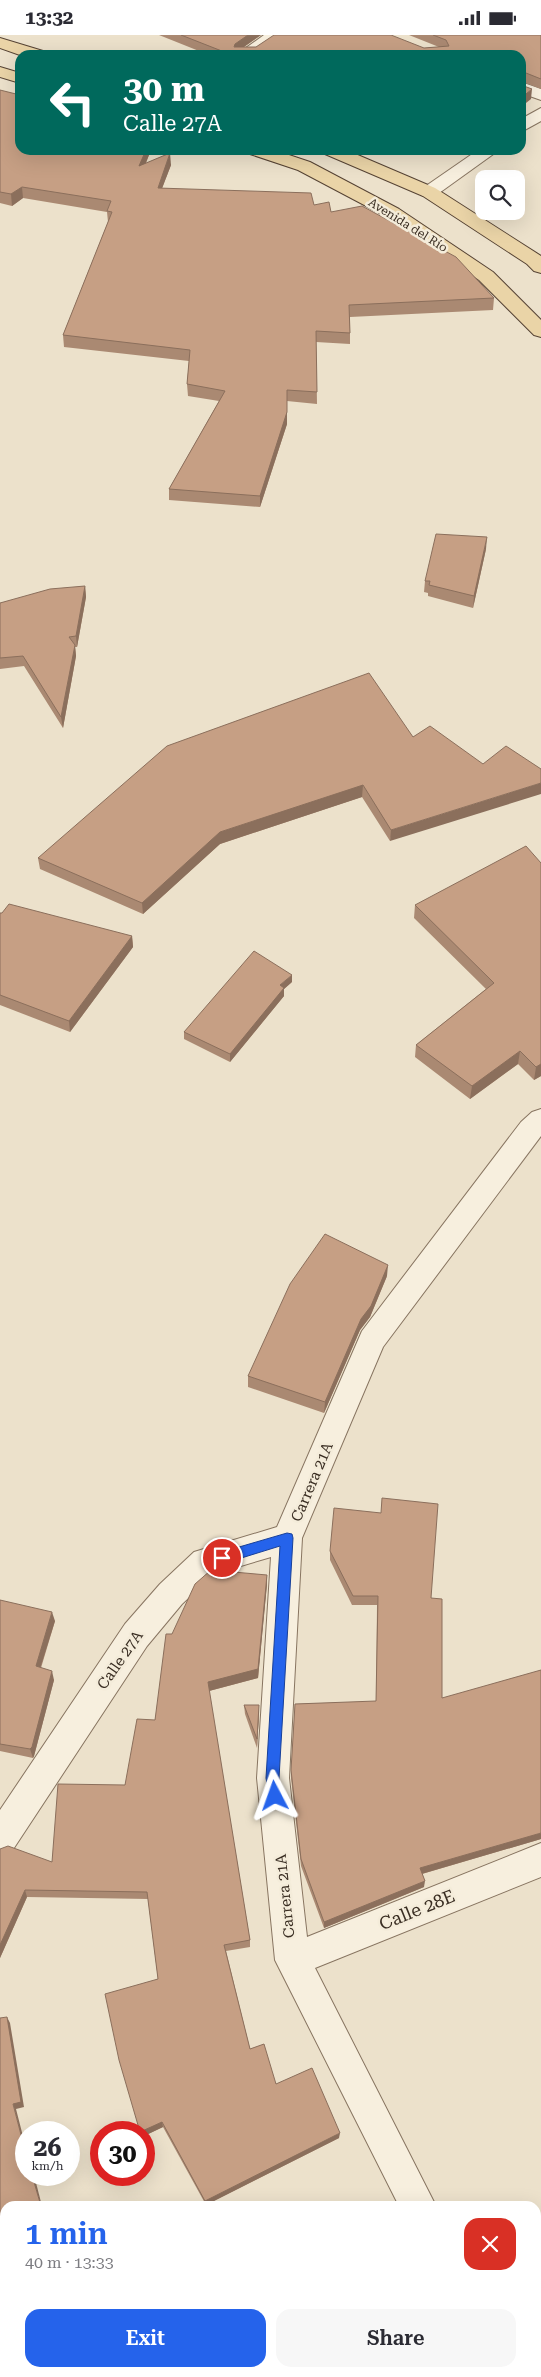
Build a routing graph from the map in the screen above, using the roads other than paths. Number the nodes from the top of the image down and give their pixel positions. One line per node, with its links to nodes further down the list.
1 (275, 35): 4 (street)
2 (0, 43): 3 (main road)
3 (22, 50)
4 (252, 50)
5 (0, 73): 6 (main road)
6 (15, 77)
7 (526, 89): 8 (street)
8 (541, 95)
9 (541, 113): 10 (street)
10 (526, 124)
11 (271, 155): 16 (main road, Avenida del Río)
12 (343, 155): 14 (main road)
13 (483, 155): 14 (street)
14 (429, 192): 15 (main road)
15 (541, 267)
16 (541, 331)
17 (538, 1133): 18 (street, Carrera 21A)
18 (287, 1538): 19 (street, Calle 27A); 21 (street, Carrera 21A)
19 (0, 1839)
20 (541, 1860): 21 (street, Calle 28E)
21 (292, 1960): 22 (street, Carrera 21A)
22 (415, 2201)

